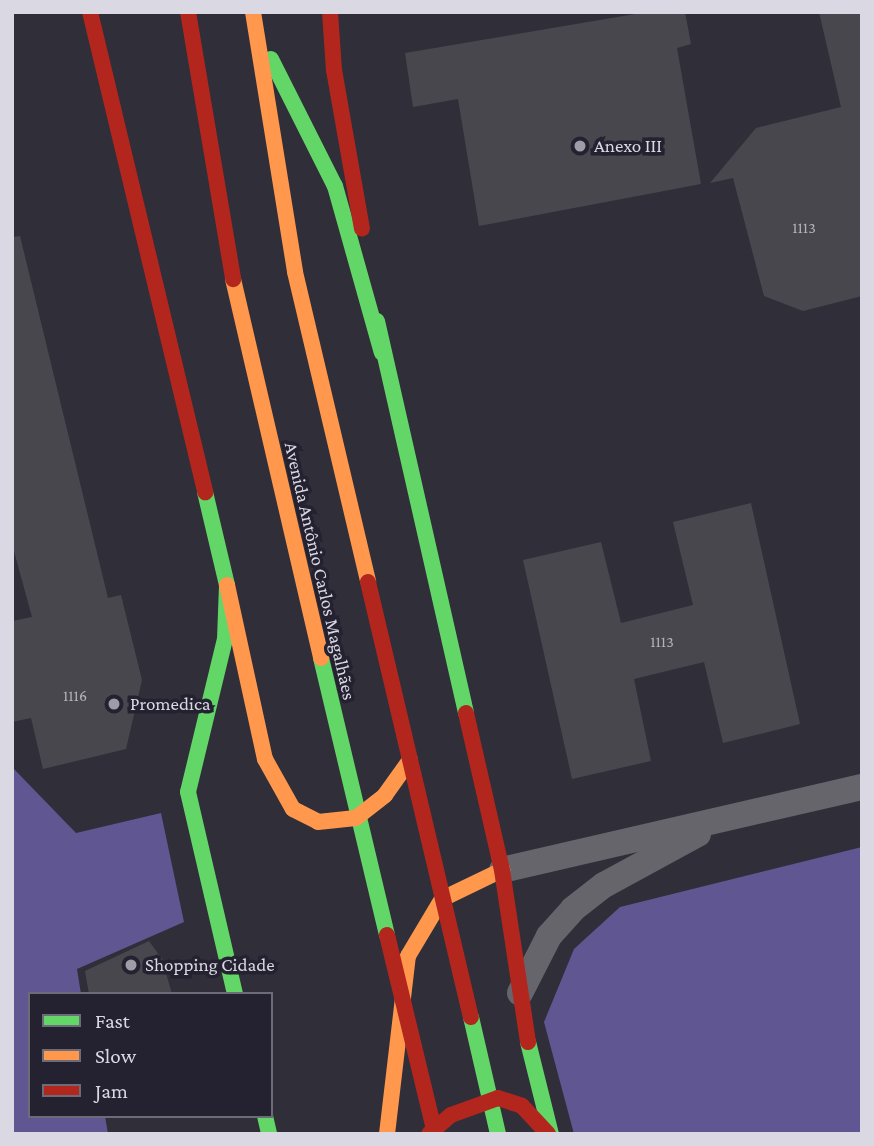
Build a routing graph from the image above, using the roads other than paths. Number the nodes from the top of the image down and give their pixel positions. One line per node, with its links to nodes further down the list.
1 (90, 12): 8 (main road)
2 (181, 12): 6 (main road)
3 (188, 12): 6 (main road, Avenida Antônio Carlos Magalhães)
4 (256, 12): 7 (main road); 9 (main road)
5 (330, 12): 7 (main road)
6 (193, 50): 11 (main road, Avenida Antônio Carlos Magalhães)
7 (382, 353): 13 (main road)
8 (227, 585): 11 (main road); 15 (main road)
9 (410, 760): 11 (main road); 14 (main road)
10 (862, 788): 12 (street)
11 (356, 818): 17 (main road, Avenida Antônio Carlos Magalhães)
12 (723, 822): 13 (street); 16 (street)
13 (502, 870): 14 (main road); 16 (main road)
14 (442, 899): 17 (main road); 18 (main road)
15 (234, 992)
16 (520, 993): 22 (main road)
17 (404, 1010): 19 (main road, Avenida Antônio Carlos Magalhães); 20 (main road)
18 (486, 1101): 19 (main road); 21 (main road); 22 (main road)
19 (433, 1132)
20 (387, 1134)
21 (498, 1134)
22 (550, 1134)

